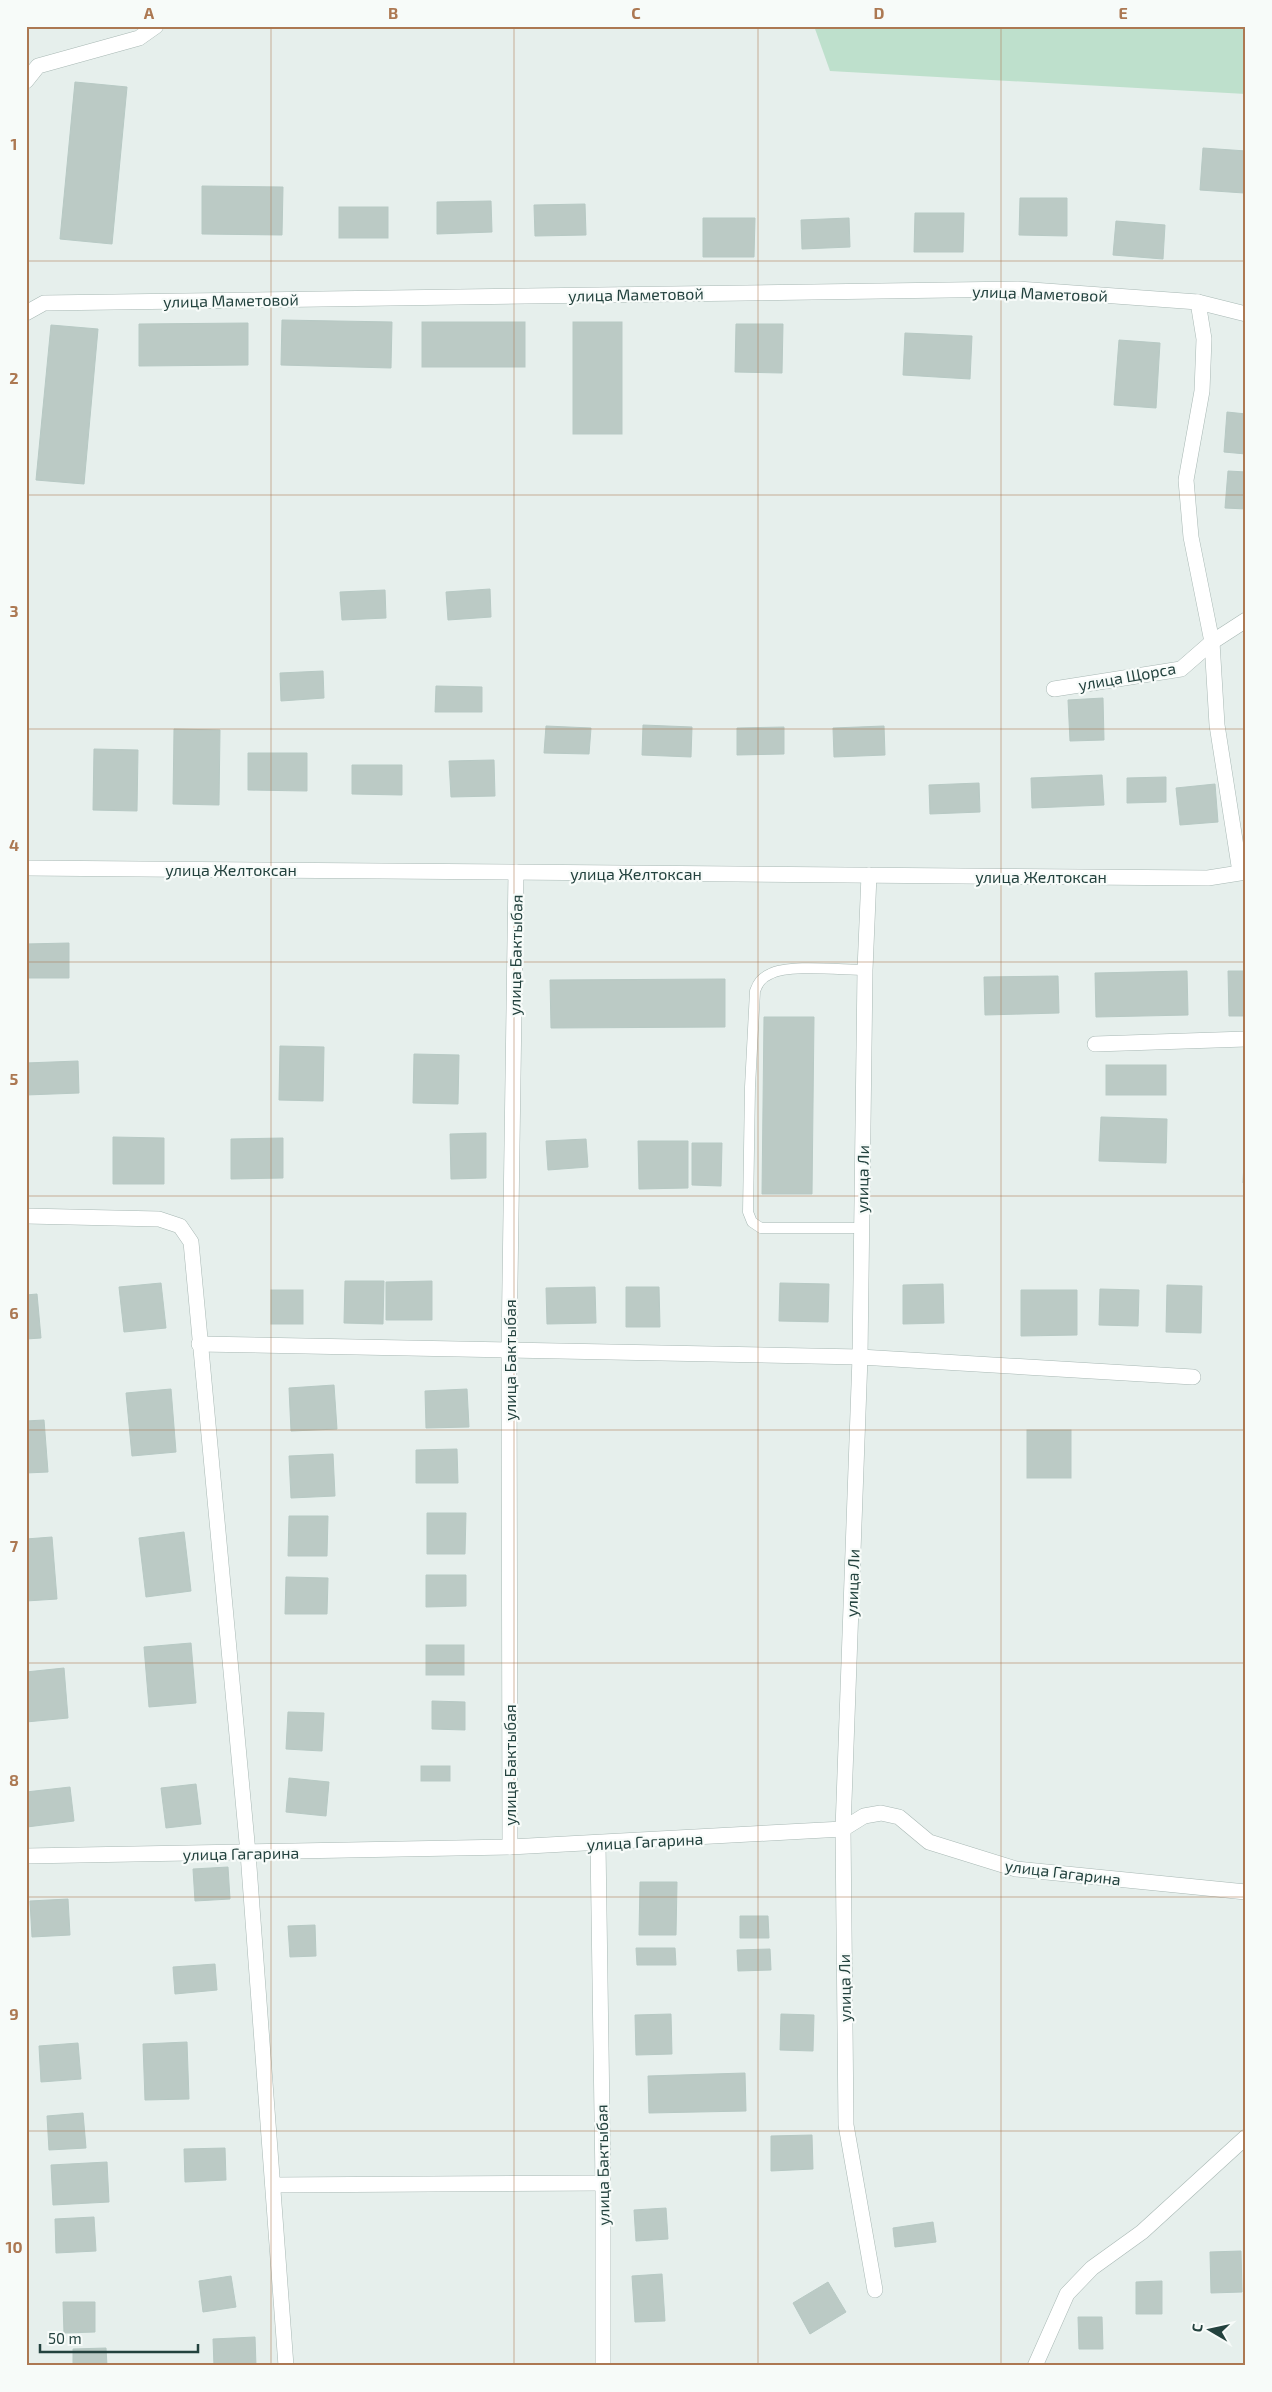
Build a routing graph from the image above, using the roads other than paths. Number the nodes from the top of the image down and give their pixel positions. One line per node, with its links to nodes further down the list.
1 (156, 26): 2 (street)
2 (26, 81)
3 (1198, 302): 4 (street, улица Маметовой); 5 (street, улица Маметовой); 7 (street)
4 (26, 313)
5 (1246, 314)
6 (1246, 620): 7 (street, улица Щорса)
7 (1212, 642): 8 (street, улица Щорса); 11 (street)
8 (1054, 689)
9 (26, 868): 10 (street, улица Желтоксан)
10 (516, 872): 12 (street, улица Желтоксан); 19 (street, улица Бактыбая)
11 (1243, 872): 12 (street, улица Желтоксан)
12 (869, 875): 13 (street, улица Ли)
13 (865, 970): 17 (street, улица Ли); 17 (lane)
14 (1246, 1039): 15 (street)
15 (1095, 1044)
16 (26, 1216): 18 (street)
17 (861, 1228): 20 (street, улица Ли)
18 (199, 1344): 19 (street); 25 (street)
19 (509, 1350): 20 (street); 24 (street, улица Бактыбая)
20 (860, 1357): 21 (street); 22 (street, улица Ли)
21 (1193, 1377)
22 (843, 1829): 23 (street, улица Гагарина); 27 (street, улица Гагарина); 31 (street, улица Ли)
23 (598, 1844): 24 (street, улица Гагарина); 29 (street, улица Бактыбая)
24 (510, 1847): 25 (street, улица Гагарина)
25 (248, 1853): 26 (street, улица Гагарина); 30 (street)
26 (26, 1856)
27 (1246, 1892)
28 (1246, 2136): 34 (street)
29 (603, 2183): 30 (street); 33 (street, улица Бактыбая)
30 (273, 2185): 32 (street)
31 (875, 2290)
32 (286, 2366)
33 (603, 2366)
34 (1035, 2366)

